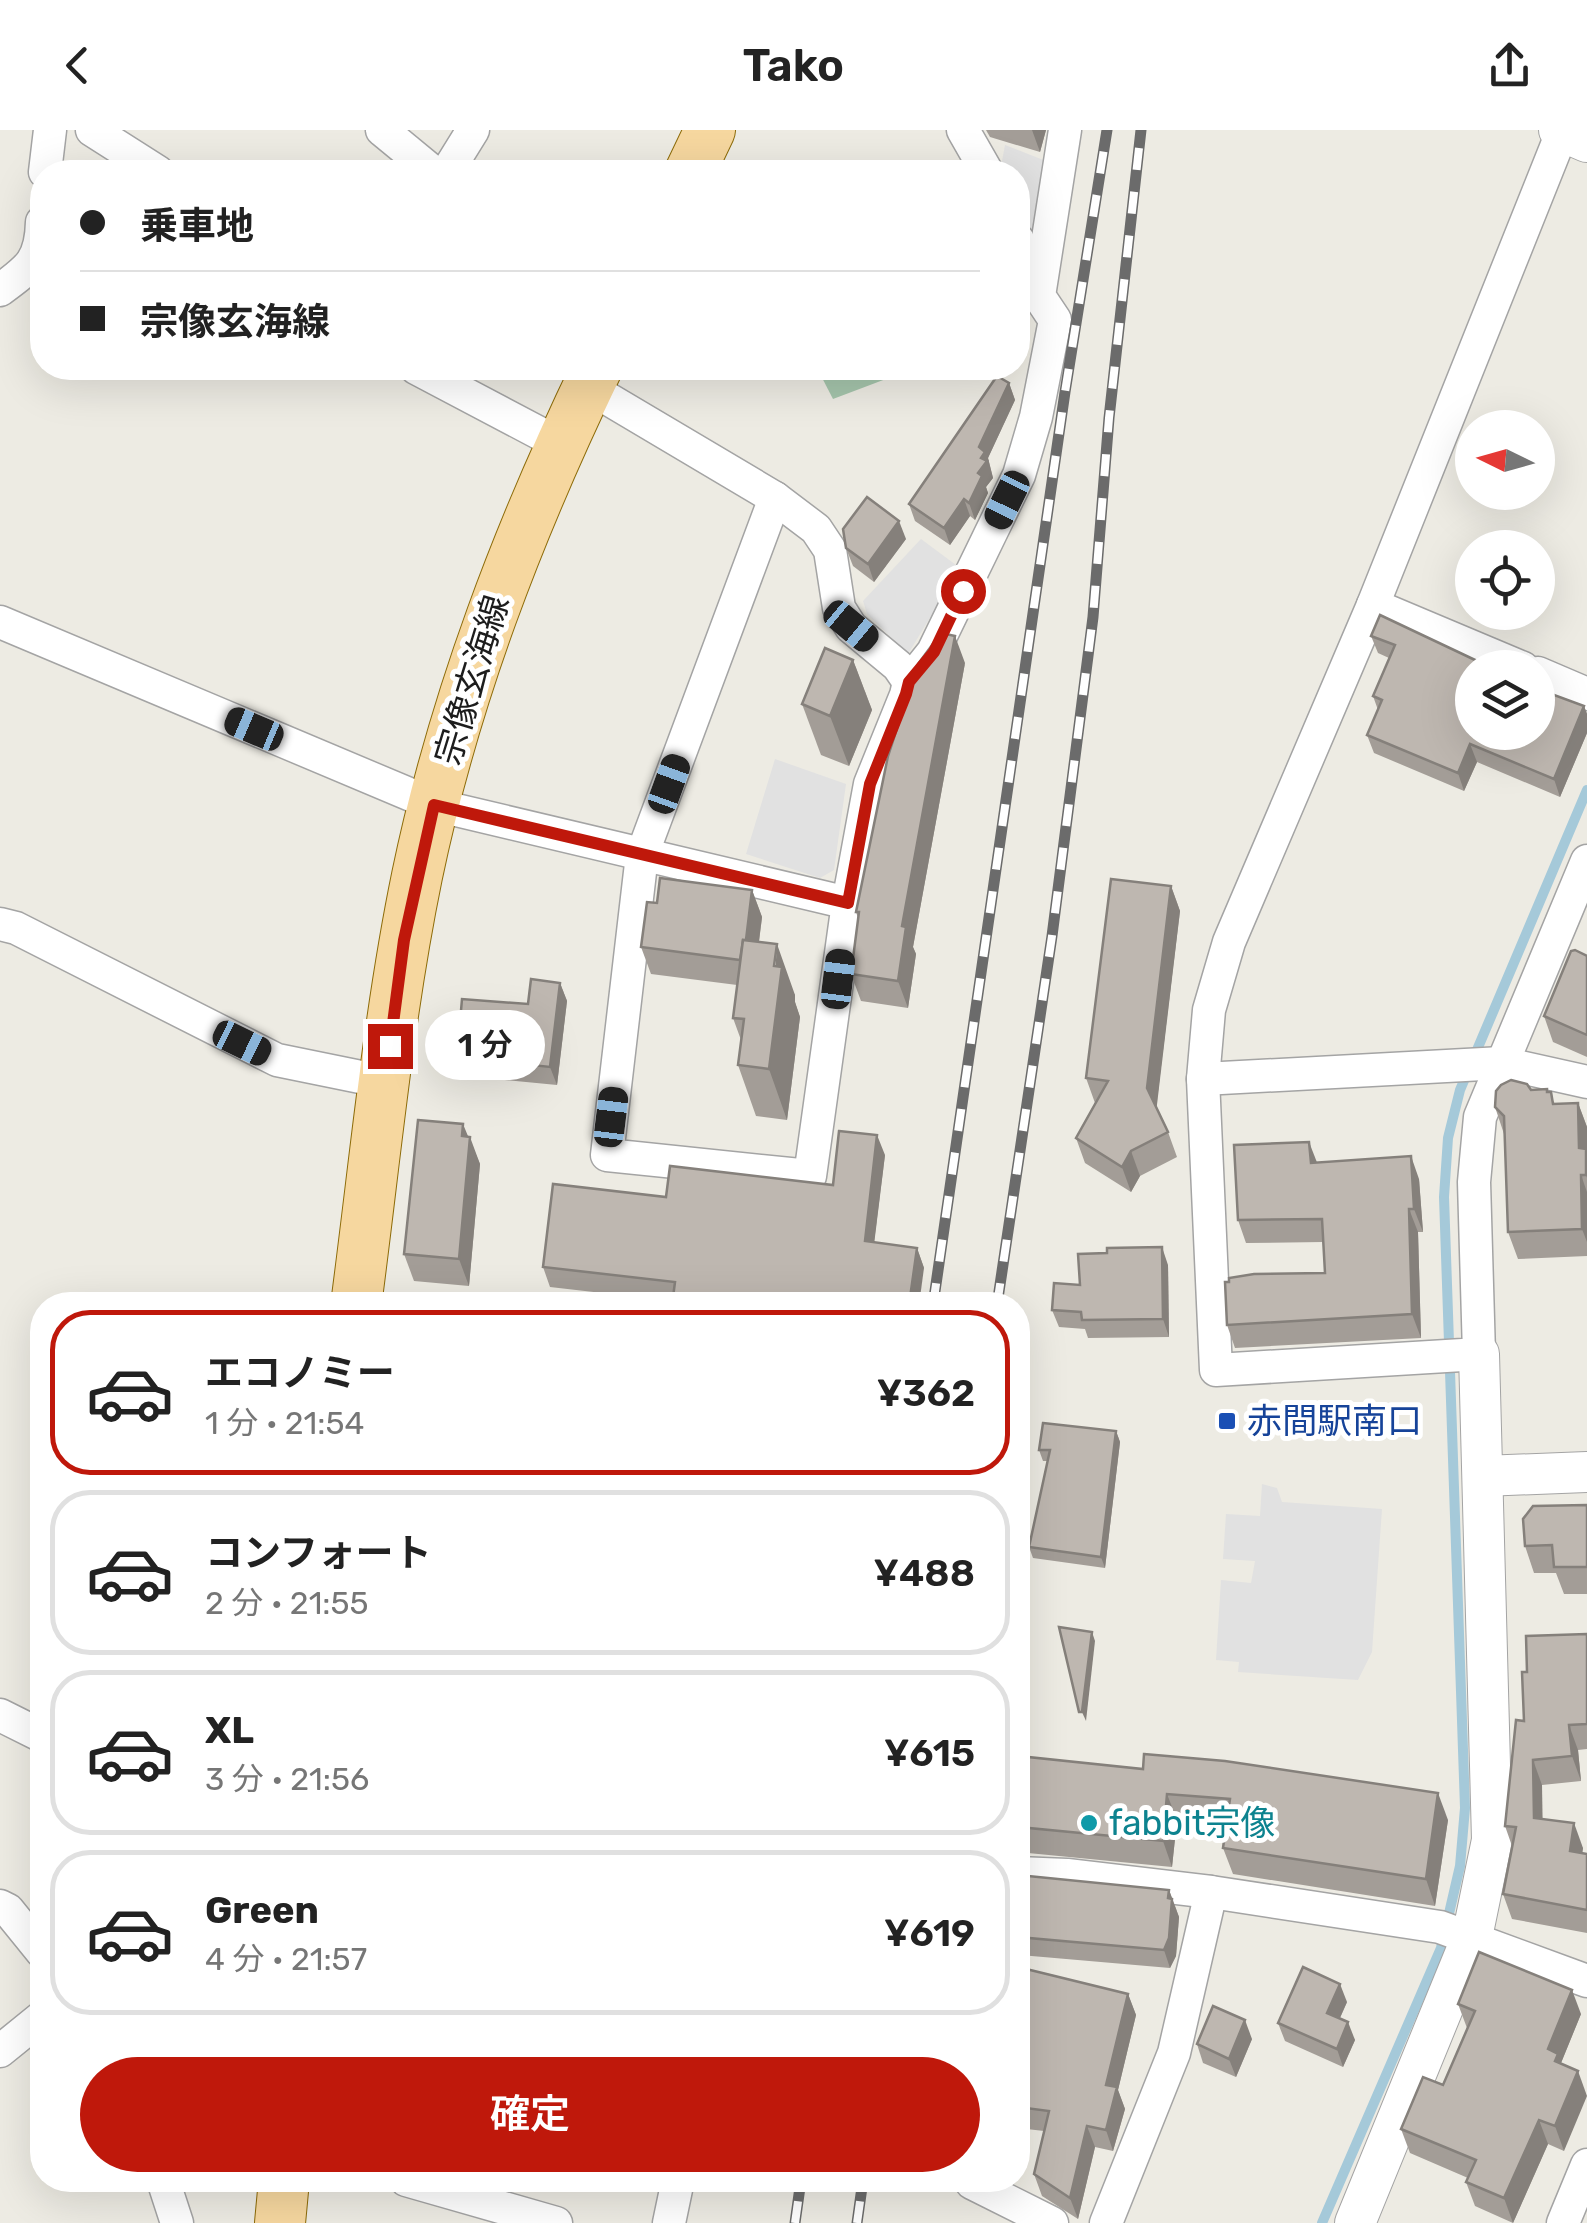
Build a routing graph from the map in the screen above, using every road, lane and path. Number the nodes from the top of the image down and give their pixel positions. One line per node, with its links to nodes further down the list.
1 (50, 130): 9 (street)
2 (92, 130): 10 (street)
3 (382, 130): 11 (street)
4 (473, 130): 12 (street)
5 (710, 130): 13 (main road)
6 (963, 130): 14 (street)
7 (1064, 130): 18 (street)
8 (1568, 133): 24 (street)
9 (46, 160)
10 (139, 160)
11 (419, 160)
12 (454, 160)
13 (696, 160)
14 (980, 160)
15 (30, 264): 17 (street)
16 (1030, 272): 18 (street)
17 (0, 290)
18 (1039, 296): 28 (street)
19 (439, 380): 22 (street)
20 (591, 380): 22 (main road, 宗像玄海線)
21 (597, 380): 23 (street)
22 (560, 444): 30 (main road, 宗像玄海線)
23 (776, 498): 28 (street); 31 (street)
24 (1373, 606): 26 (street); 36 (street)
25 (0, 622): 30 (street)
26 (1480, 650)
27 (1555, 680): 29 (street)
28 (909, 682): 33 (street)
29 (1587, 694)
30 (434, 805): 31 (street); 37 (main road, 宗像玄海線)
31 (642, 855): 33 (street); 33 (street)
32 (1587, 861): 35 (street)
33 (848, 903)
34 (0, 924): 37 (street)
35 (1502, 1063): 36 (street); 38 (street); 40 (street)
36 (1203, 1080): 40 (street)
37 (386, 1082): 39 (main road, 宗像玄海線)
38 (1587, 1082)
39 (358, 1292)
40 (1479, 1354): 42 (street)
41 (1587, 1472): 42 (street)
42 (1483, 1476): 49 (street)
43 (0, 1714): 44 (street)
44 (30, 1730)
45 (1030, 1873): 46 (street)
46 (1212, 1892): 49 (street); 64 (street)
47 (0, 1906): 48 (street)
48 (30, 1937)
49 (1472, 1937): 50 (street); 65 (street)
50 (1587, 1980)
51 (30, 2027): 52 (street)
52 (0, 2051)
53 (1587, 2165): 66 (street)
54 (167, 2192): 59 (street)
55 (283, 2192): 60 (main road)
56 (459, 2192): 61 (street)
57 (675, 2192): 62 (street)
58 (990, 2192): 63 (street)
59 (177, 2223)
60 (280, 2223)
61 (556, 2223)
62 (669, 2223)
63 (1052, 2223)
64 (1106, 2223)
65 (1355, 2223)
66 (1563, 2223)

